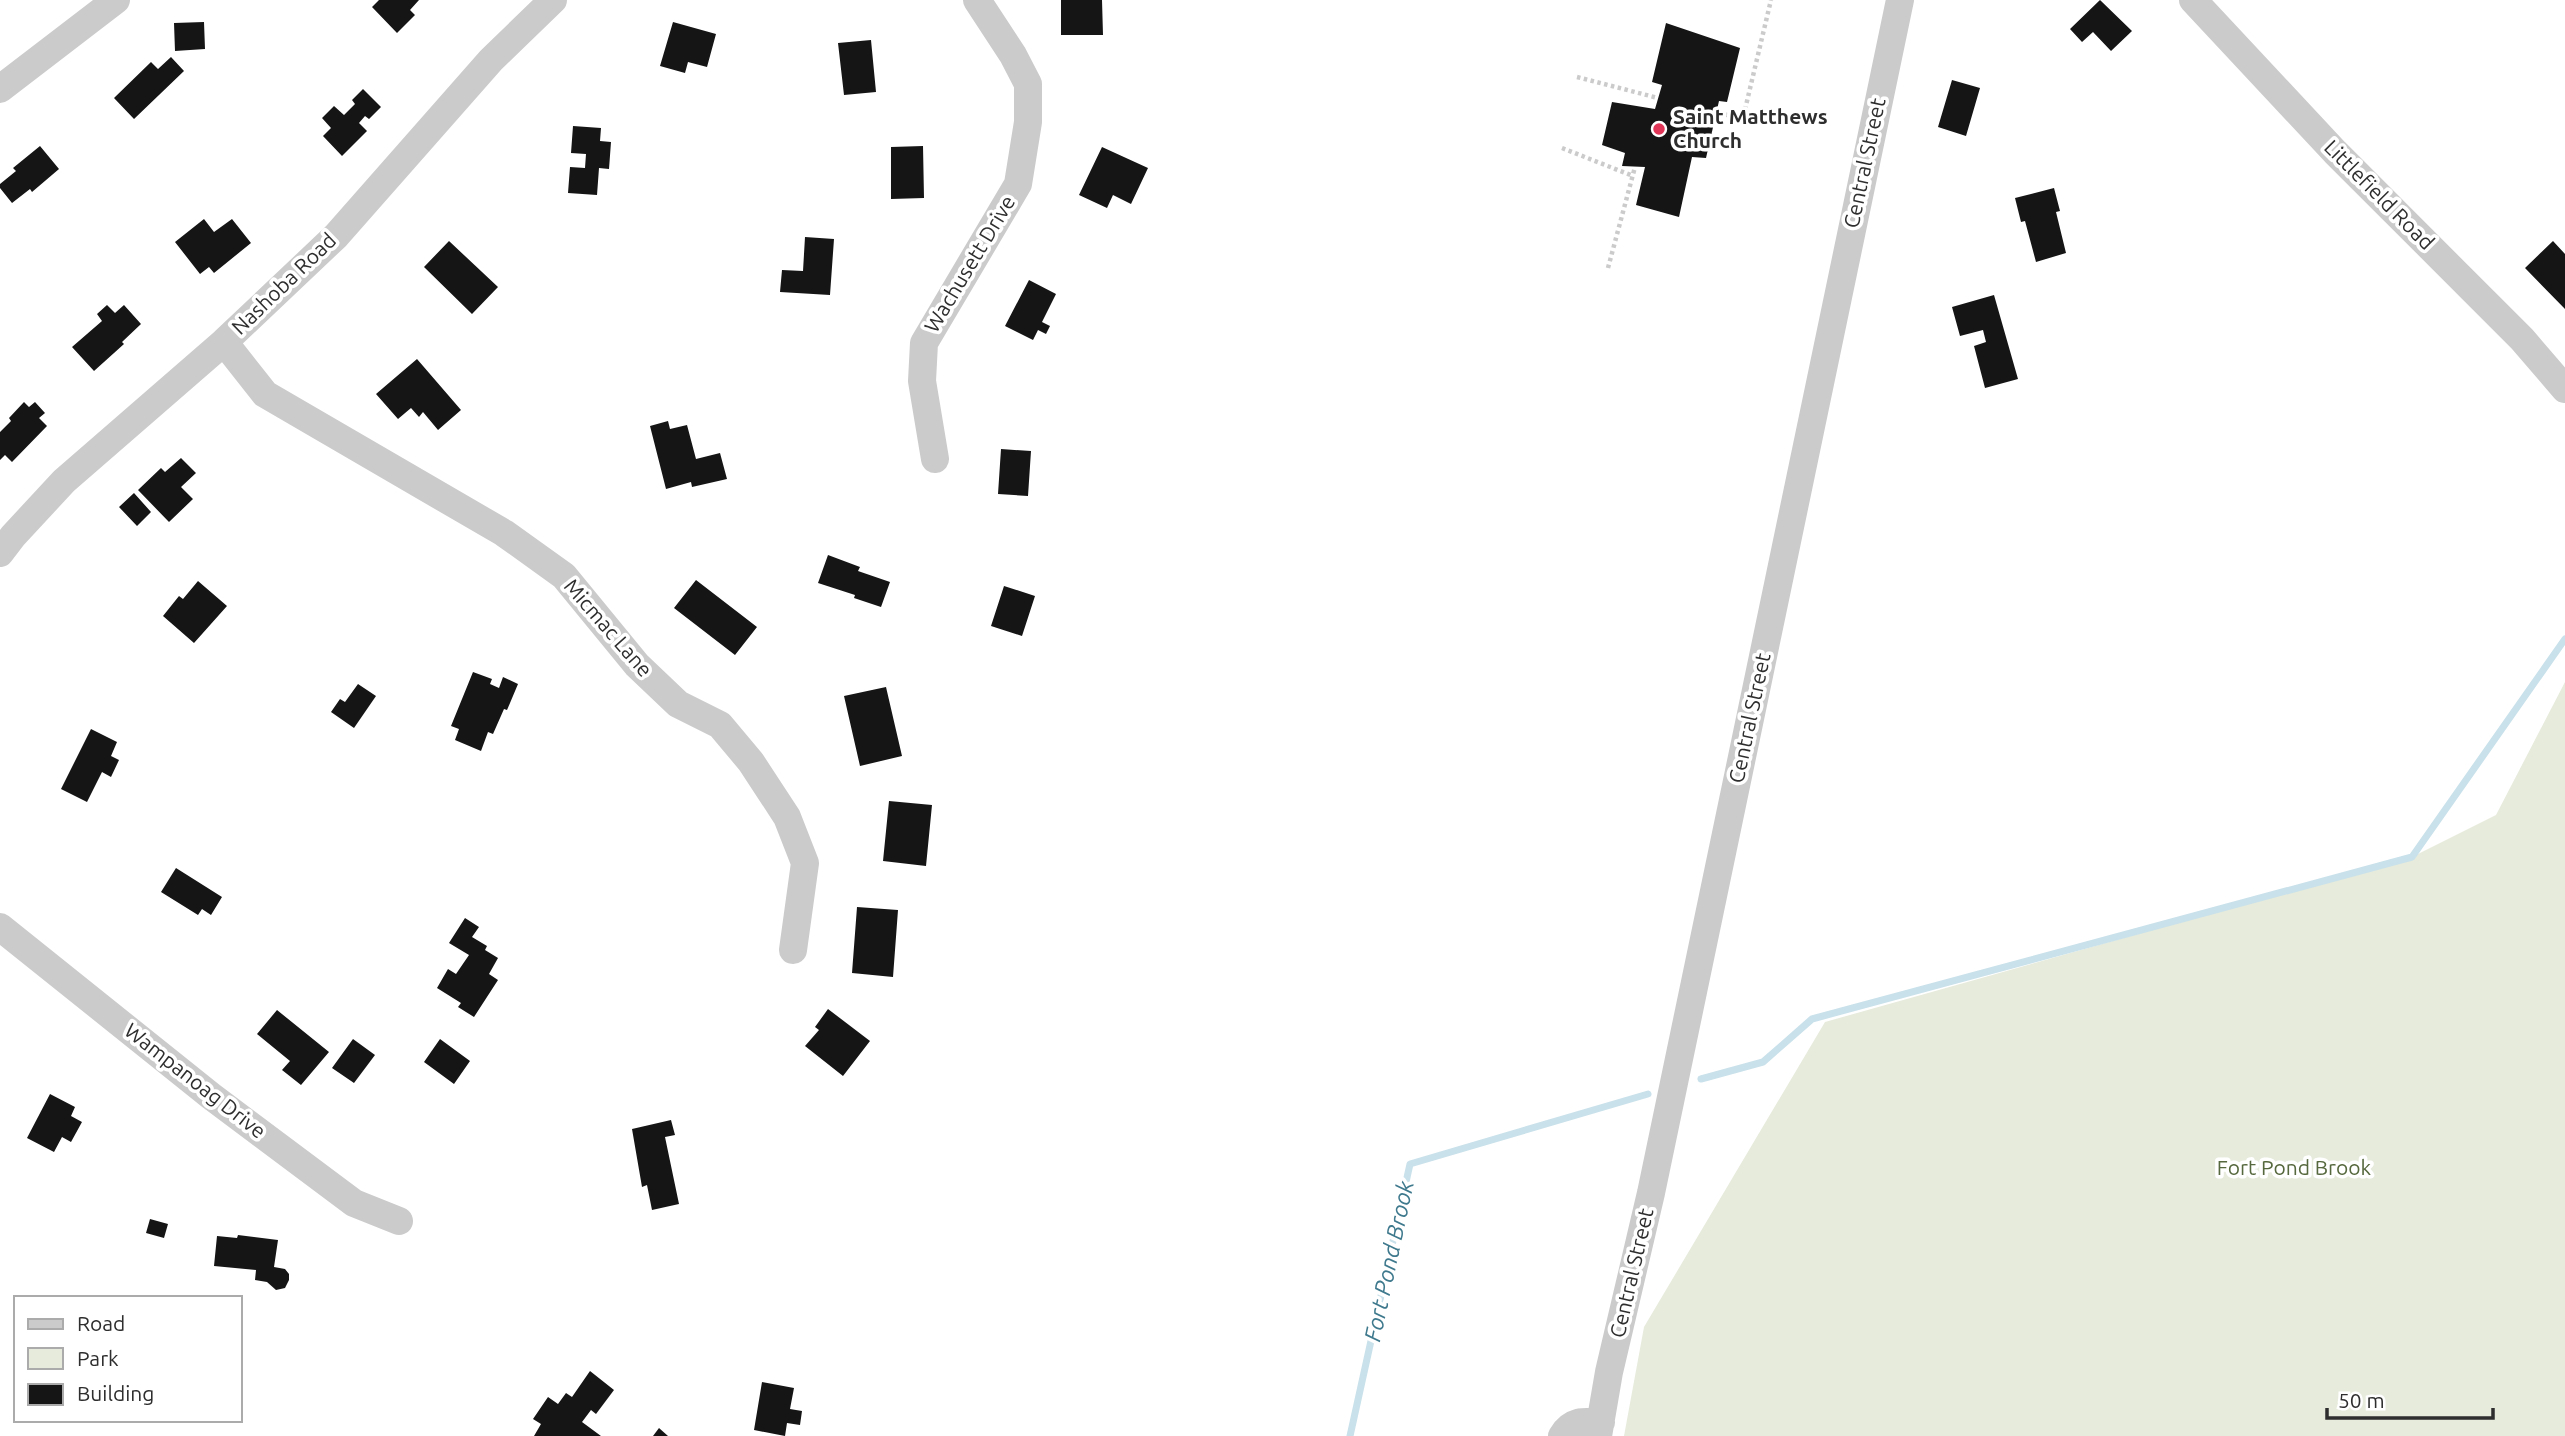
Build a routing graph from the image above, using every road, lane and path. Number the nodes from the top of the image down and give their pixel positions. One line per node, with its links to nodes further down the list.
1 (116, 0): 8 (street)
2 (553, 0): 15 (street, Nashoba Road)
3 (976, 0): 17 (street, Wachusett Drive)
4 (1770, 0): 10 (path)
5 (1900, 0): 22 (street, Central Street)
6 (2193, 0): 16 (street, Littlefield Road)
7 (1577, 77): 9 (path)
8 (0, 89)
9 (1658, 98)
10 (1717, 113)
11 (1562, 148): 13 (path)
12 (1635, 167): 13 (path)
13 (1633, 176): 14 (path)
14 (1608, 268)
15 (224, 342): 18 (street, Nashoba Road); 20 (street, Micmac Lane)
16 (2565, 389)
17 (935, 459)
18 (0, 553)
19 (0, 927): 21 (street, Wampanoag Drive)
20 (793, 950)
21 (399, 1221)
22 (1599, 1429): 23 (street)
23 (1562, 1436)

